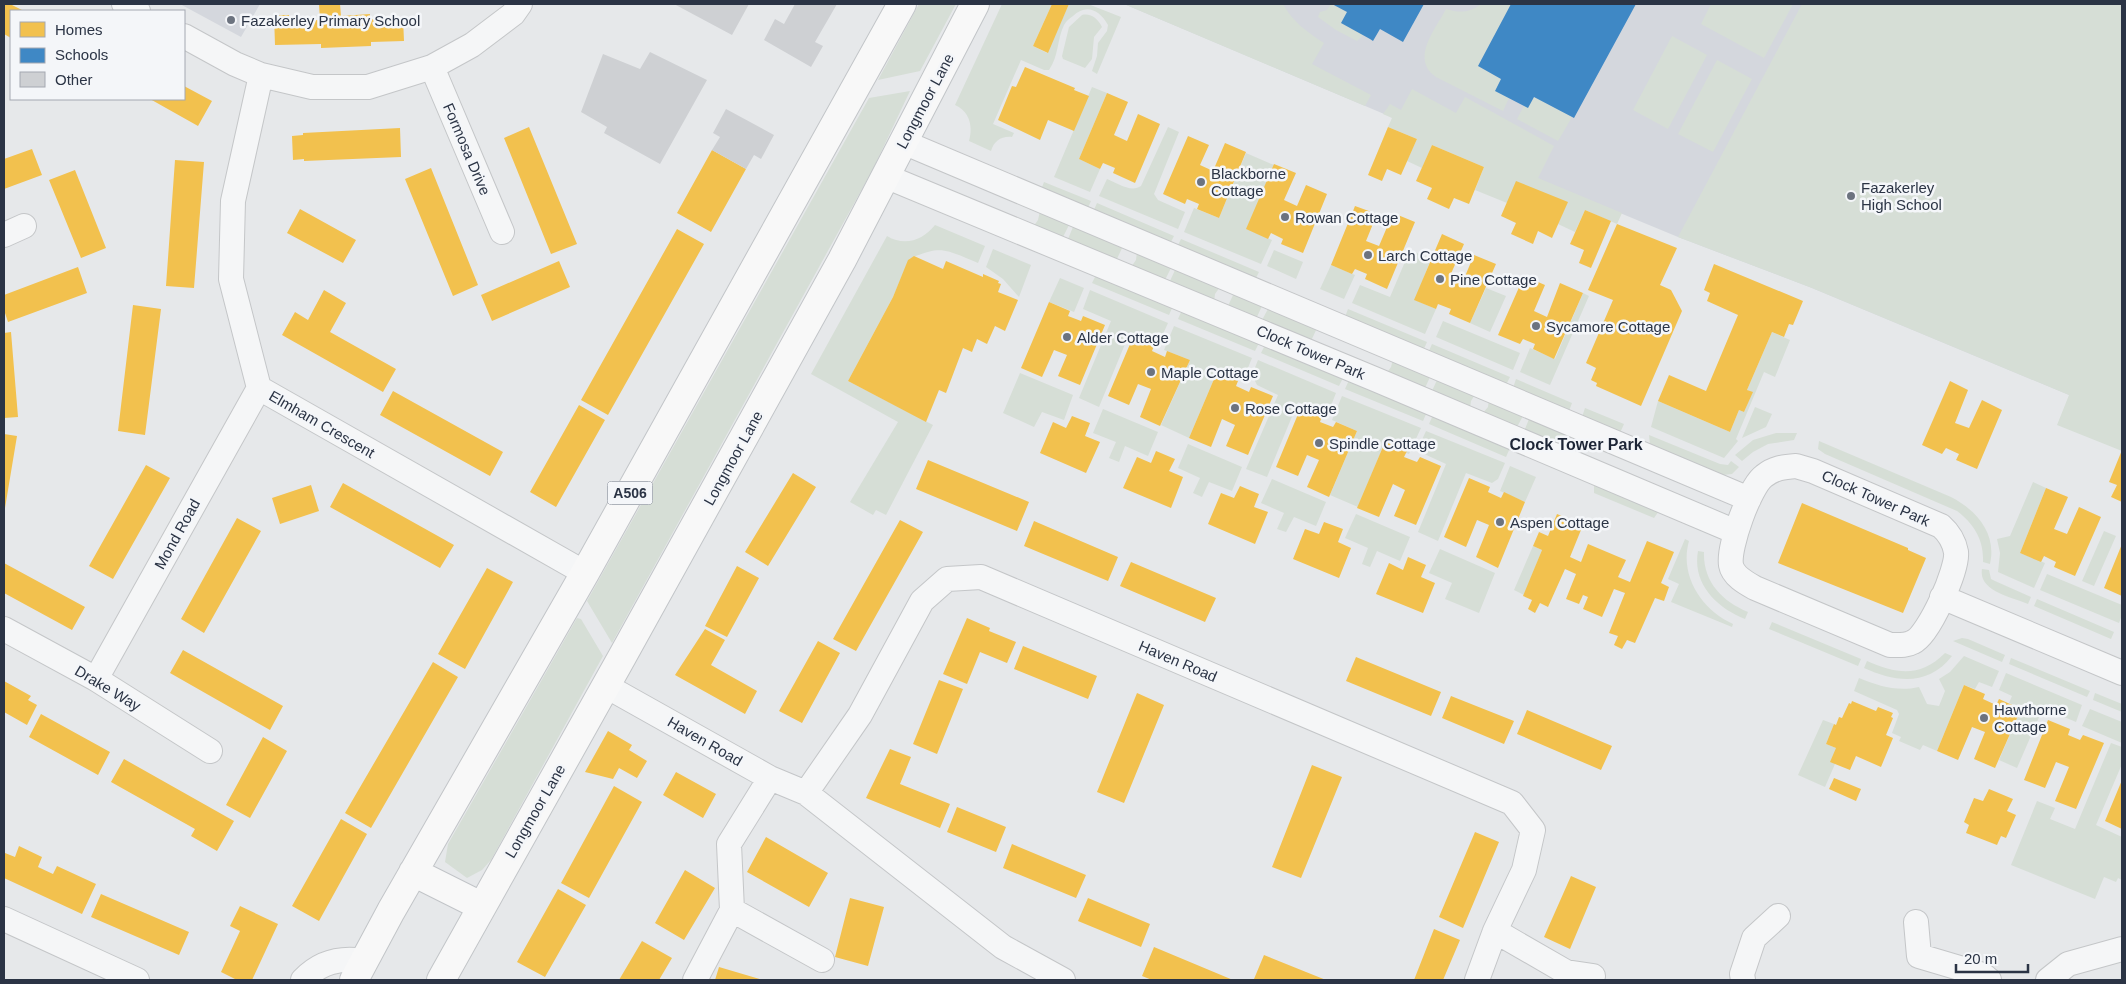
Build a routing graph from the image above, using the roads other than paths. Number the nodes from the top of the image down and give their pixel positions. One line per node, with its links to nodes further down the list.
1 (124, 4): 5 (street)
2 (520, 4): 7 (street)
3 (902, 4): 29 (main road, A506)
4 (975, 4): 9 (main road, Longmoor Lane)
5 (136, 10)
6 (185, 37): 8 (street)
7 (432, 67): 8 (street); 12 (street, Formosa Drive)
8 (260, 75): 22 (street, Elmham Crescent)
9 (903, 142): 10 (main road, Longmoor Lane); 11 (street)
10 (885, 176): 13 (street, Clock Tower Park); 34 (main road, Longmoor Lane)
11 (1036, 199): 13 (street); 14 (street)
12 (502, 232)
13 (1022, 232): 15 (street, Clock Tower Park)
14 (1135, 240): 15 (street); 16 (street)
15 (1120, 272): 17 (street, Clock Tower Park)
16 (1231, 280): 17 (street); 18 (street)
17 (1217, 313): 20 (street, Clock Tower Park)
18 (1327, 321): 19 (street); 20 (street)
19 (1389, 347): 21 (street); 23 (street)
20 (1313, 353): 21 (street, Clock Tower Park)
21 (1377, 380): 24 (street, Clock Tower Park)
22 (259, 388): 29 (street, Elmham Crescent); 33 (street, Mond Road)
23 (1486, 388): 24 (street); 25 (street)
24 (1472, 420): 26 (street, Clock Tower Park)
25 (1585, 430): 26 (street); 27 (street)
26 (1572, 462): 28 (street, Clock Tower Park)
27 (1749, 499): 28 (street, Clock Tower Park); 30 (street, Clock Tower Park)
28 (1736, 532): 30 (street, Clock Tower Park)
29 (585, 573): 38 (main road, A506)
30 (1942, 597): 32 (street)
31 (4, 629): 33 (street, Drake Way)
32 (2122, 673)
33 (96, 679): 35 (street, Drake Way)
34 (606, 686): 36 (street, Haven Road); 39 (main road, Longmoor Lane)
35 (210, 751)
36 (770, 778): 37 (street, Haven Road); 40 (street)
37 (806, 793): 44 (street, Haven Road); 53 (street, Haven Road)
38 (413, 872): 39 (main road); 47 (main road, A506)
39 (481, 906): 51 (main road, Longmoor Lane)
40 (732, 910): 46 (street); 52 (street)
41 (1778, 916): 55 (street)
42 (4, 919): 49 (street)
43 (1916, 922): 56 (street)
44 (1495, 931): 48 (street); 54 (street, Haven Road)
45 (2122, 949): 57 (street)
46 (822, 960)
47 (359, 971): 50 (street)
48 (1594, 976)
49 (137, 980)
50 (303, 980)
51 (441, 980)
52 (695, 980)
53 (1063, 980)
54 (1477, 980)
55 (1743, 980)
56 (1989, 980)
57 (2048, 980)

